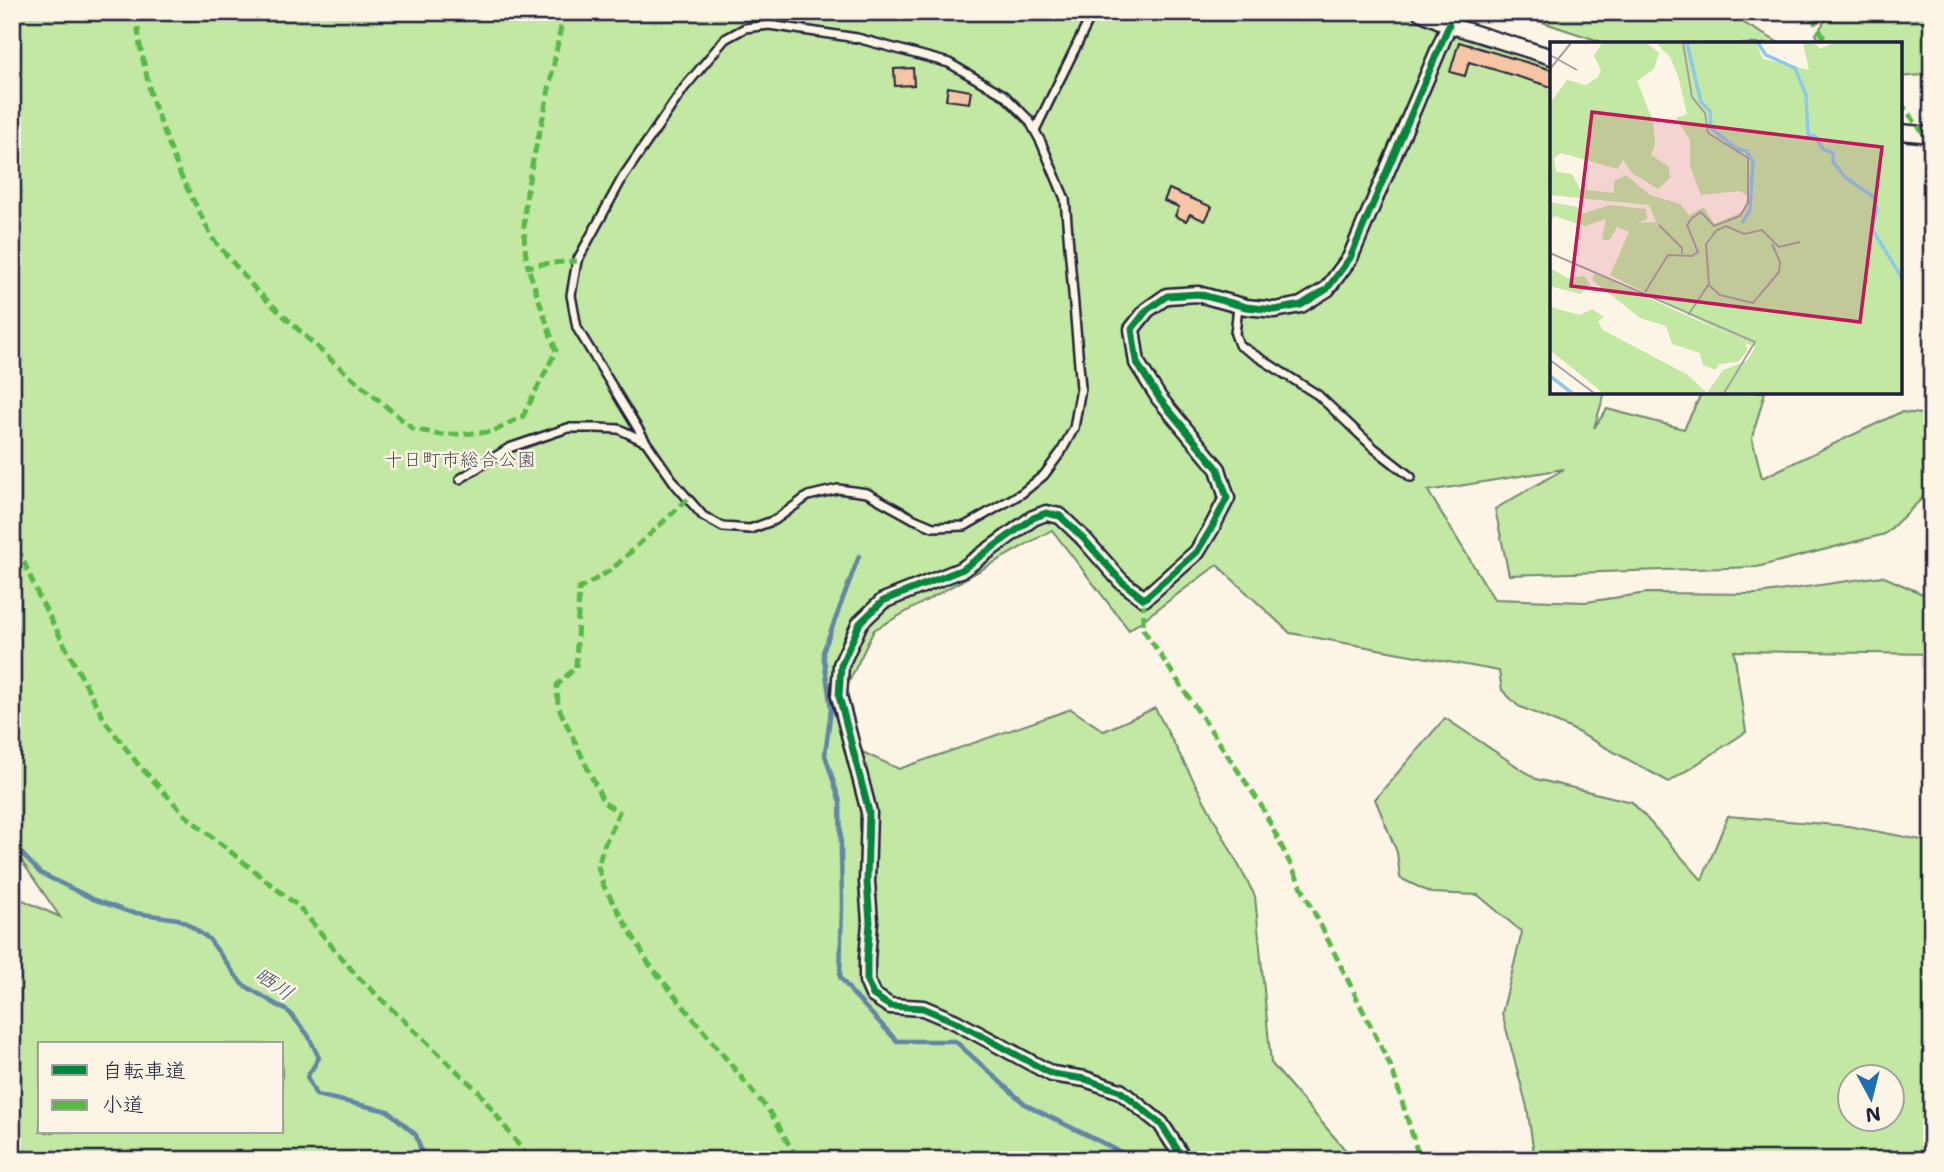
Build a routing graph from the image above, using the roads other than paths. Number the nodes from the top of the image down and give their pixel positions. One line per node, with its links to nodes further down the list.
1 (1093, 12): 5 (lane)
2 (1420, 12): 3 (street)
3 (1449, 25): 4 (street); 8 (street)
4 (1550, 56)
5 (1035, 130): 9 (lane); 9 (lane)
6 (1902, 132): 7 (street)
7 (1932, 135)
8 (1238, 305): 10 (lane); 12 (street)
9 (646, 442): 11 (lane)
10 (1411, 477)
11 (460, 479)
12 (1180, 1160)

